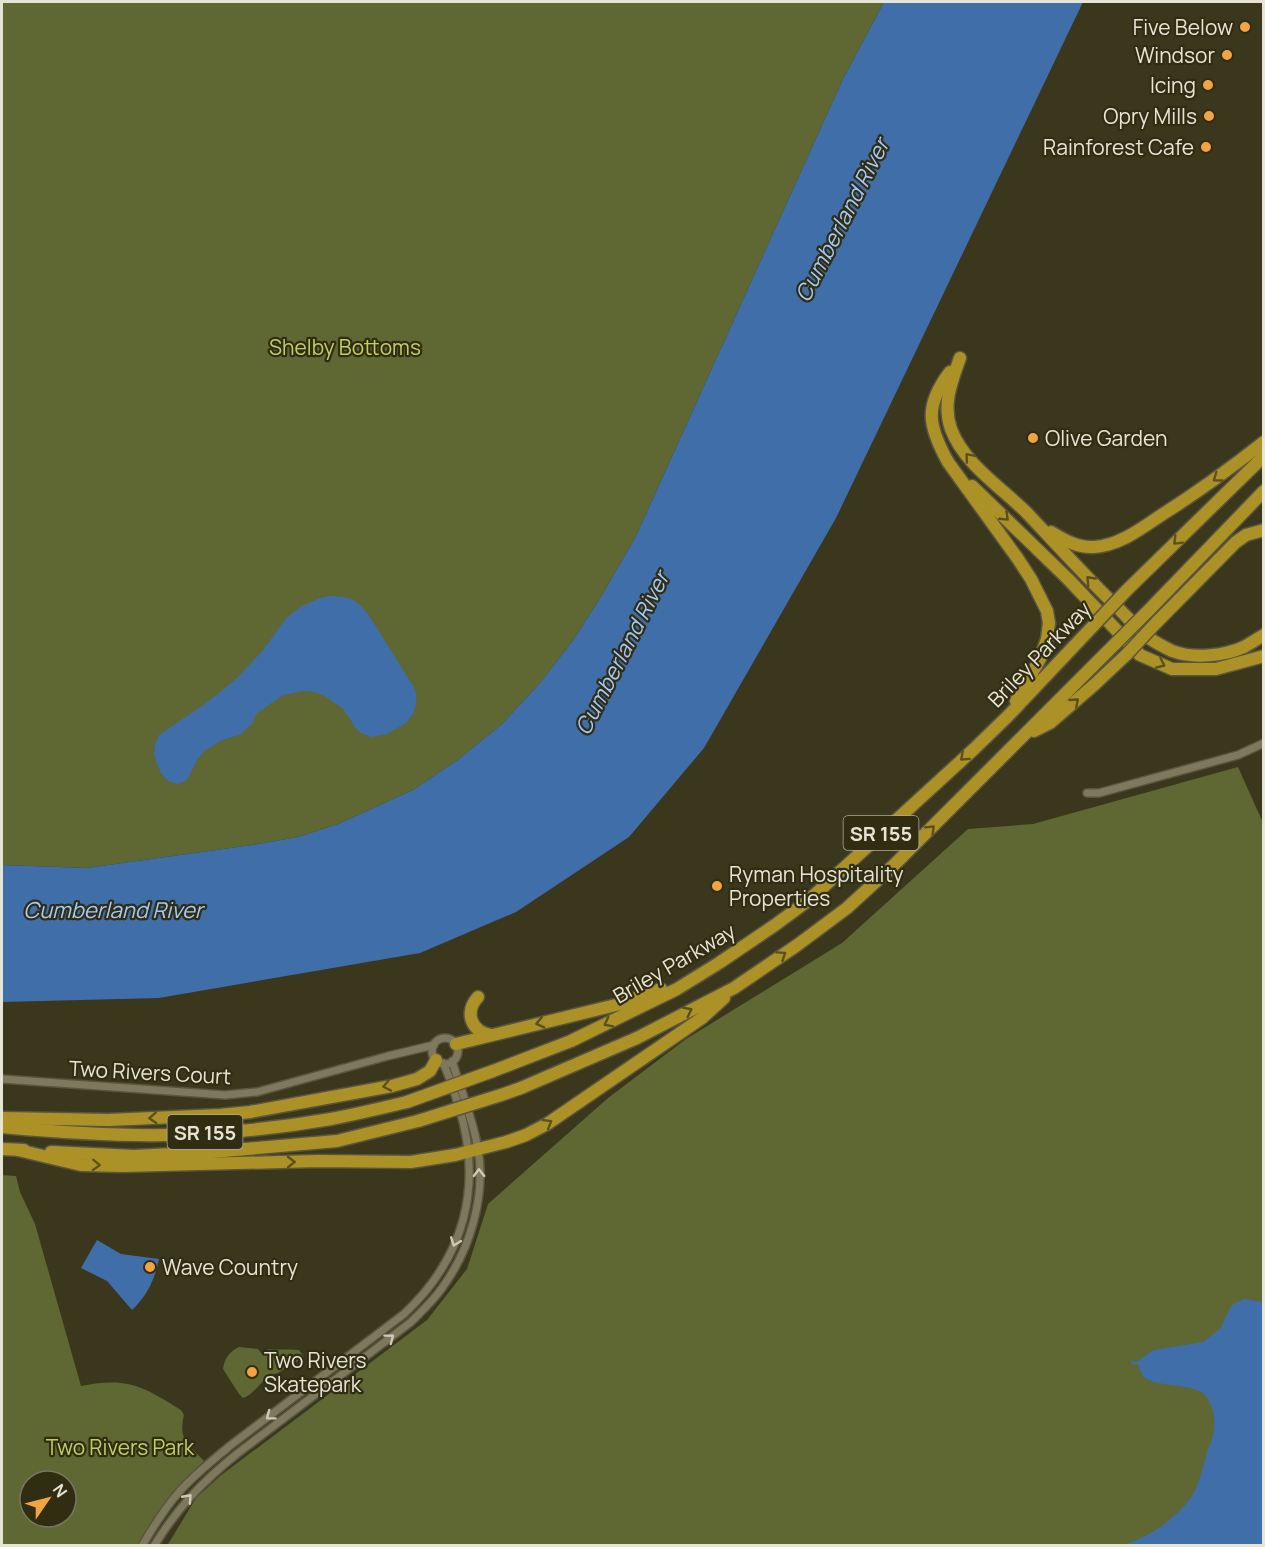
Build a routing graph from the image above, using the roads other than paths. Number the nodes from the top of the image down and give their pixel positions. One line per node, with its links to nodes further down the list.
1 (951, 428): 2 (highway); 2 (highway); 7 (highway, one-way to 1)
2 (934, 433): 5 (highway)
3 (1263, 442): 7 (highway, one-way to 7)
4 (1263, 456): 11 (highway, Briley Parkway / SR 155, one-way to 11, bridge)
5 (948, 462): 10 (highway, one-way to 10); 11 (highway)
6 (1263, 491): 12 (highway, SR 155, bridge)
7 (1024, 511): 9 (highway, one-way to 7)
8 (1263, 530): 12 (highway, one-way to 8, bridge)
9 (1263, 635)
10 (1263, 656)
11 (1006, 717): 15 (highway, Briley Parkway / SR 155, one-way to 15)
12 (1027, 734): 16 (highway, SR 155, one-way to 12)
13 (1263, 743): 14 (street)
14 (1087, 793)
15 (750, 943): 18 (highway, one-way to 18); 26 (highway, Briley Parkway / SR 155, one-way to 26, bridge)
16 (734, 988): 28 (highway, SR 155, one-way to 16, bridge); 29 (highway, one-way to 16)
17 (478, 998): 18 (highway)
18 (492, 1035): 19 (highway)
19 (456, 1044): 20 (street); 23 (street)
20 (434, 1045): 21 (street, Two Rivers Court); 22 (street)
21 (409, 1052): 22 (street); 24 (street, Two Rivers Court)
22 (437, 1059): 23 (street); 25 (highway, one-way to 25); 29 (street)
23 (452, 1061): 29 (street)
24 (2, 1079)
25 (2, 1118)
26 (2, 1127)
27 (2, 1149): 28 (highway, SR 155)
28 (18, 1150): 29 (highway, one-way to 29)
29 (473, 1150): 30 (street, one-way to 30); 31 (street, one-way to 29)
30 (142, 1545)
31 (154, 1545)

